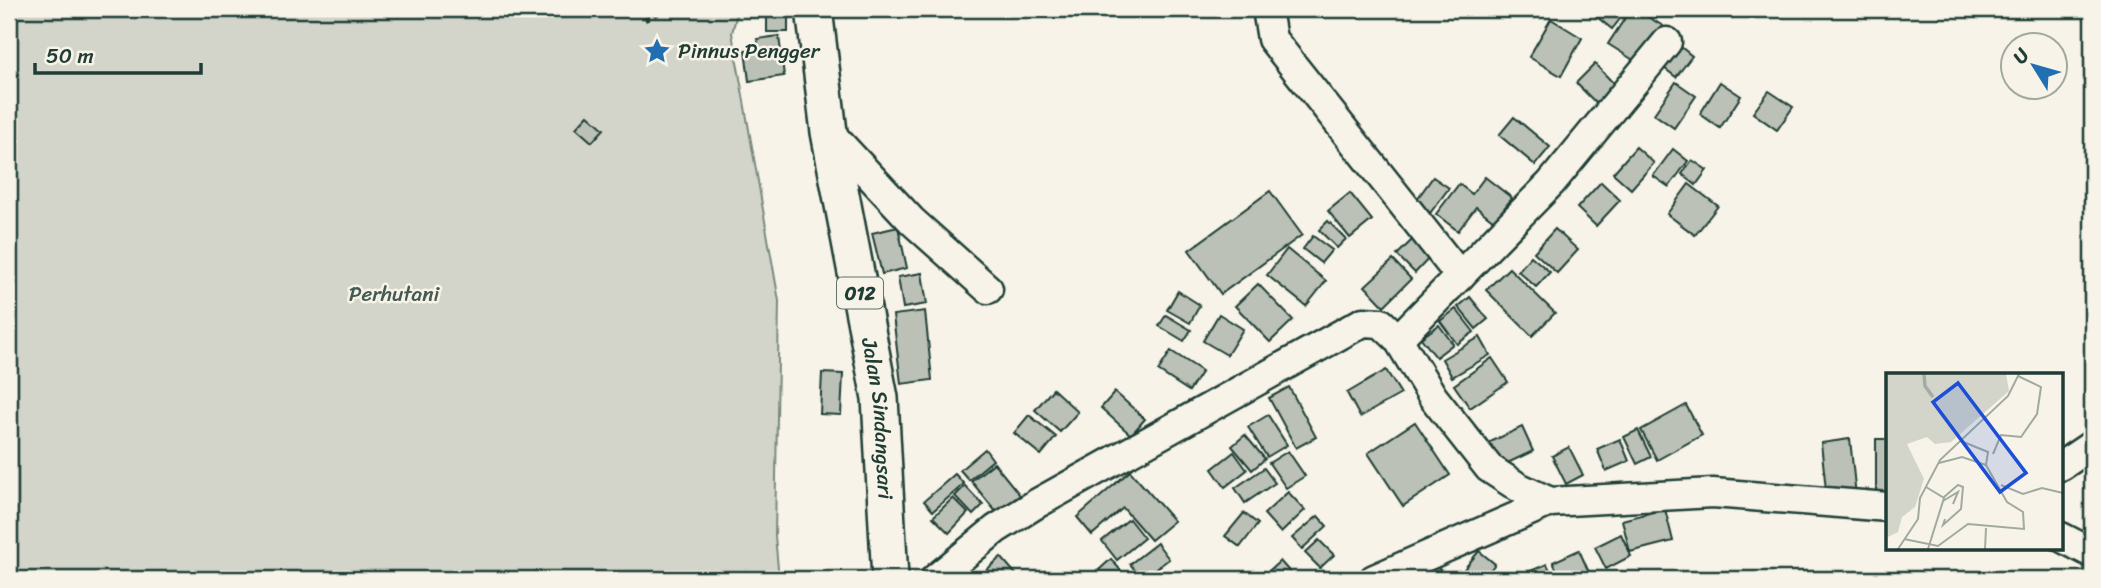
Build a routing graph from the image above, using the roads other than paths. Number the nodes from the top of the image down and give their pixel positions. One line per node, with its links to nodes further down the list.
1 (814, 9): 4 (main road, Jalan Sindangsari / 012)
2 (1267, 9): 5 (street)
3 (1667, 42): 5 (street)
4 (830, 132): 6 (street); 14 (main road, Jalan Sindangsari / 012)
5 (1460, 276): 7 (street)
6 (988, 289)
7 (1398, 339): 10 (street); 15 (street)
8 (2092, 445): 9 (street)
9 (2062, 465)
10 (1550, 502): 11 (street); 16 (street)
11 (1886, 507)
12 (2062, 538): 13 (street)
13 (2092, 553)
14 (890, 579)
15 (935, 579)
16 (1374, 579)

